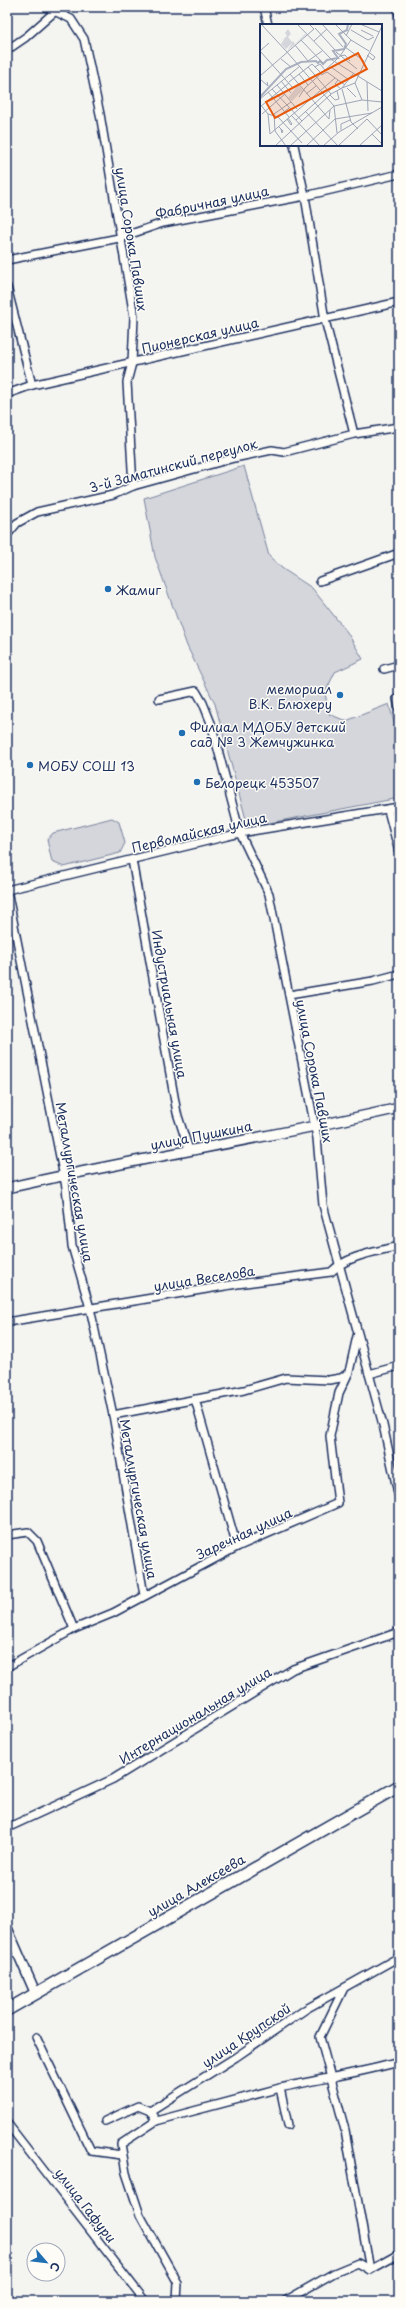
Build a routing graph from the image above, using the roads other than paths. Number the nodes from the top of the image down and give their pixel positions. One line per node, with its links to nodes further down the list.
1 (46, 7): 4 (street, улица Сорока Павших)
2 (264, 7): 6 (street)
3 (397, 7): 5 (street)
4 (58, 10): 7 (street); 11 (street, улица Сорока Павших)
5 (399, 15)
6 (268, 24)
7 (7, 50)
8 (294, 146): 10 (street)
9 (399, 174): 10 (street, Фабричная улица)
10 (305, 196): 11 (street, Фабричная улица); 15 (street)
11 (119, 238): 12 (street, Фабричная улица); 16 (street, улица Сорока Павших)
12 (7, 260)
13 (7, 287): 17 (street)
14 (399, 302): 15 (street, Пионерская улица)
15 (325, 320): 16 (street, Пионерская улица); 20 (street)
16 (132, 363): 17 (street, Пионерская улица); 21 (street, улица Сорока Павших)
17 (32, 385): 18 (street, Пионерская улица)
18 (7, 394)
19 (399, 427): 20 (street, 3-й Заматинский переулок)
20 (354, 434): 21 (street, 3-й Заматинский переулок)
21 (133, 486): 22 (street, 3-й Заматинский переулок)
22 (7, 536)
23 (399, 553): 24 (street)
24 (320, 581)
25 (399, 665): 26 (street)
26 (384, 669)
27 (399, 698): 29 (street)
28 (159, 700): 32 (street, улица Сорока Павших)
29 (399, 708)
30 (399, 807): 31 (street, Первомайская улица)
31 (388, 810): 32 (street, Первомайская улица); 33 (street)
32 (240, 833): 34 (street, Первомайская улица); 37 (street, улица Сорока Павших)
33 (399, 852)
34 (132, 860): 35 (street, Первомайская улица); 40 (street, Индустриальная улица)
35 (7, 890): 41 (street, Металлургическая улица)
36 (399, 974): 37 (street)
37 (289, 995): 39 (street, улица Сорока Павших)
38 (399, 1108): 39 (street, улица Пушкина)
39 (315, 1128): 40 (street, улица Пушкина); 44 (street, улица Сорока Павших)
40 (189, 1150): 41 (street, улица Пушкина)
41 (63, 1175): 42 (street, улица Пушкина); 45 (street, Металлургическая улица)
42 (7, 1188)
43 (399, 1246): 44 (street, улица Веселова)
44 (338, 1265): 45 (street, улица Веселова); 47 (street, улица Сорока Павших)
45 (90, 1308): 46 (street, улица Веселова); 52 (street, Металлургическая улица)
46 (7, 1322)
47 (358, 1334): 49 (street, Заречная улица); 50 (street, улица Сорока Павших)
48 (399, 1366): 50 (street)
49 (349, 1372): 51 (street); 56 (street, Заречная улица)
50 (369, 1374): 53 (street, улица Сорока Павших)
51 (195, 1399): 52 (street); 56 (street)
52 (113, 1415): 57 (street, Металлургическая улица)
53 (398, 1484): 54 (street, улица Сорока Павших)
54 (399, 1498)
55 (7, 1535): 58 (street)
56 (237, 1547): 57 (street, Заречная улица)
57 (144, 1595): 58 (street, Заречная улица)
58 (74, 1629): 60 (street, Заречная улица)
59 (399, 1632): 62 (street, Интернациональная улица)
60 (7, 1667)
61 (399, 1786): 66 (main road, улица Алексеева)
62 (7, 1828)
63 (7, 1928): 66 (street)
64 (399, 1957): 65 (street, улица Крупской)
65 (343, 1990): 70 (street); 72 (street, улица Крупской)
66 (35, 1992): 67 (main road, улица Алексеева)
67 (7, 2010)
68 (36, 2037): 77 (street)
69 (399, 2062): 70 (street)
70 (331, 2076): 71 (street); 79 (street)
71 (280, 2088): 74 (street); 76 (street)
72 (150, 2111): 73 (street); 74 (street)
73 (105, 2121)
74 (156, 2121): 77 (street)
75 (7, 2123): 80 (street, улица Гафури)
76 (288, 2125)
77 (122, 2156): 81 (street)
78 (399, 2254): 79 (street)
79 (370, 2270): 82 (street)
80 (146, 2301)
81 (177, 2301)
82 (285, 2301)

